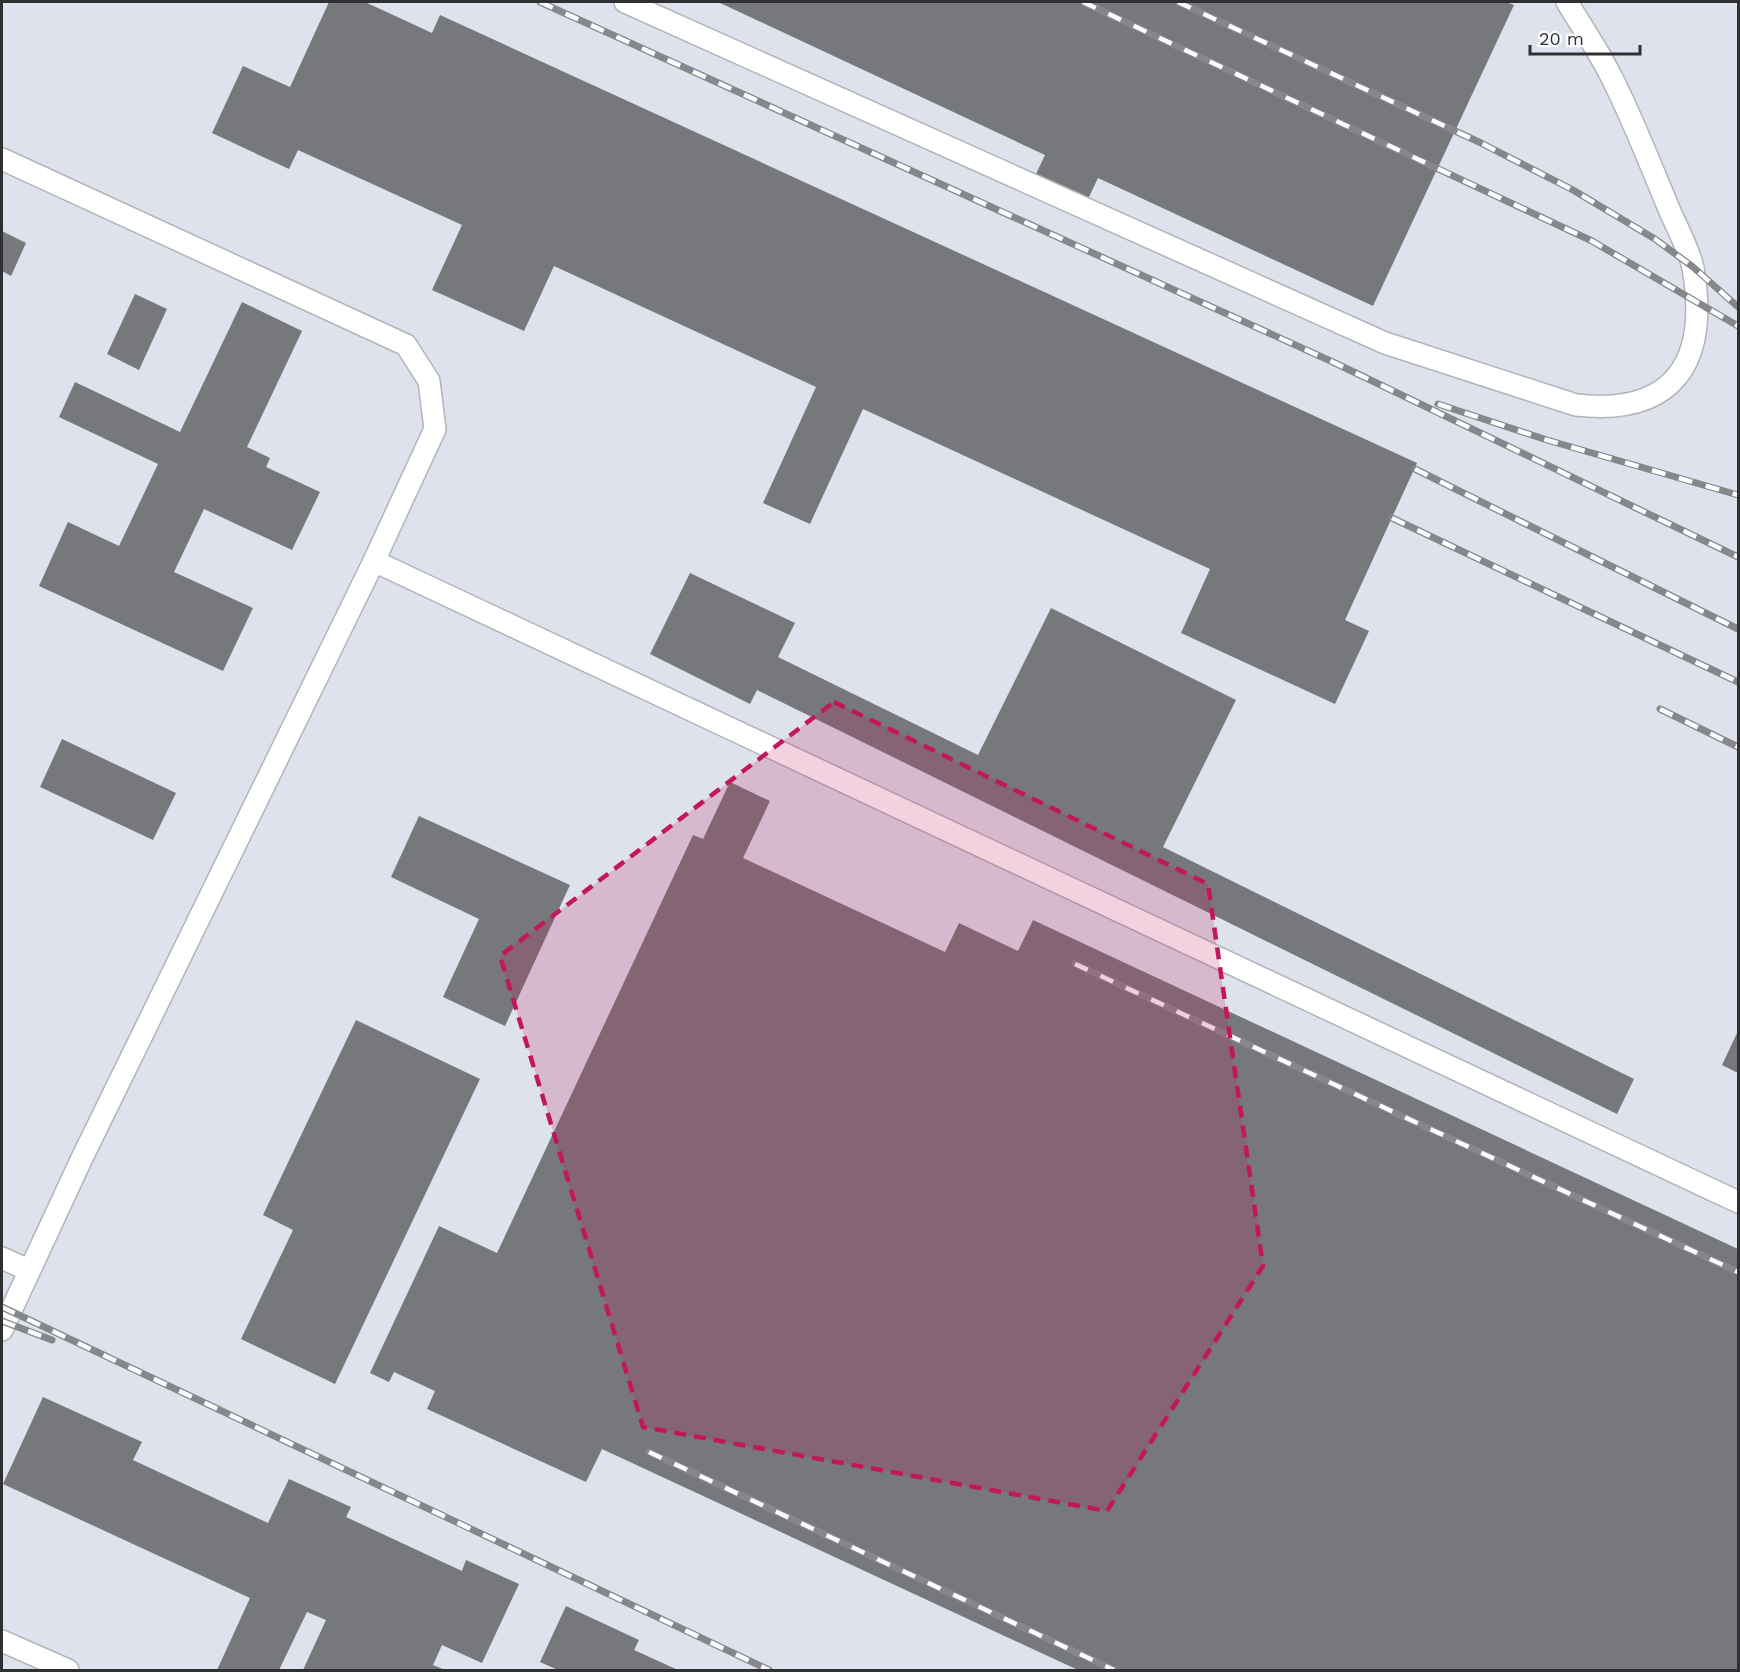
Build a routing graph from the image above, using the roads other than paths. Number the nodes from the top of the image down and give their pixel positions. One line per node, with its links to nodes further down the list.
1 (624, 2): 2 (lane)
2 (1567, 2)
3 (2, 159): 4 (lane)
4 (374, 561): 5 (lane); 7 (lane)
5 (1738, 1202)
6 (2, 1258): 7 (lane)
7 (28, 1270): 8 (lane)
8 (2, 1330)
9 (2, 1641): 10 (lane)
10 (68, 1671)

